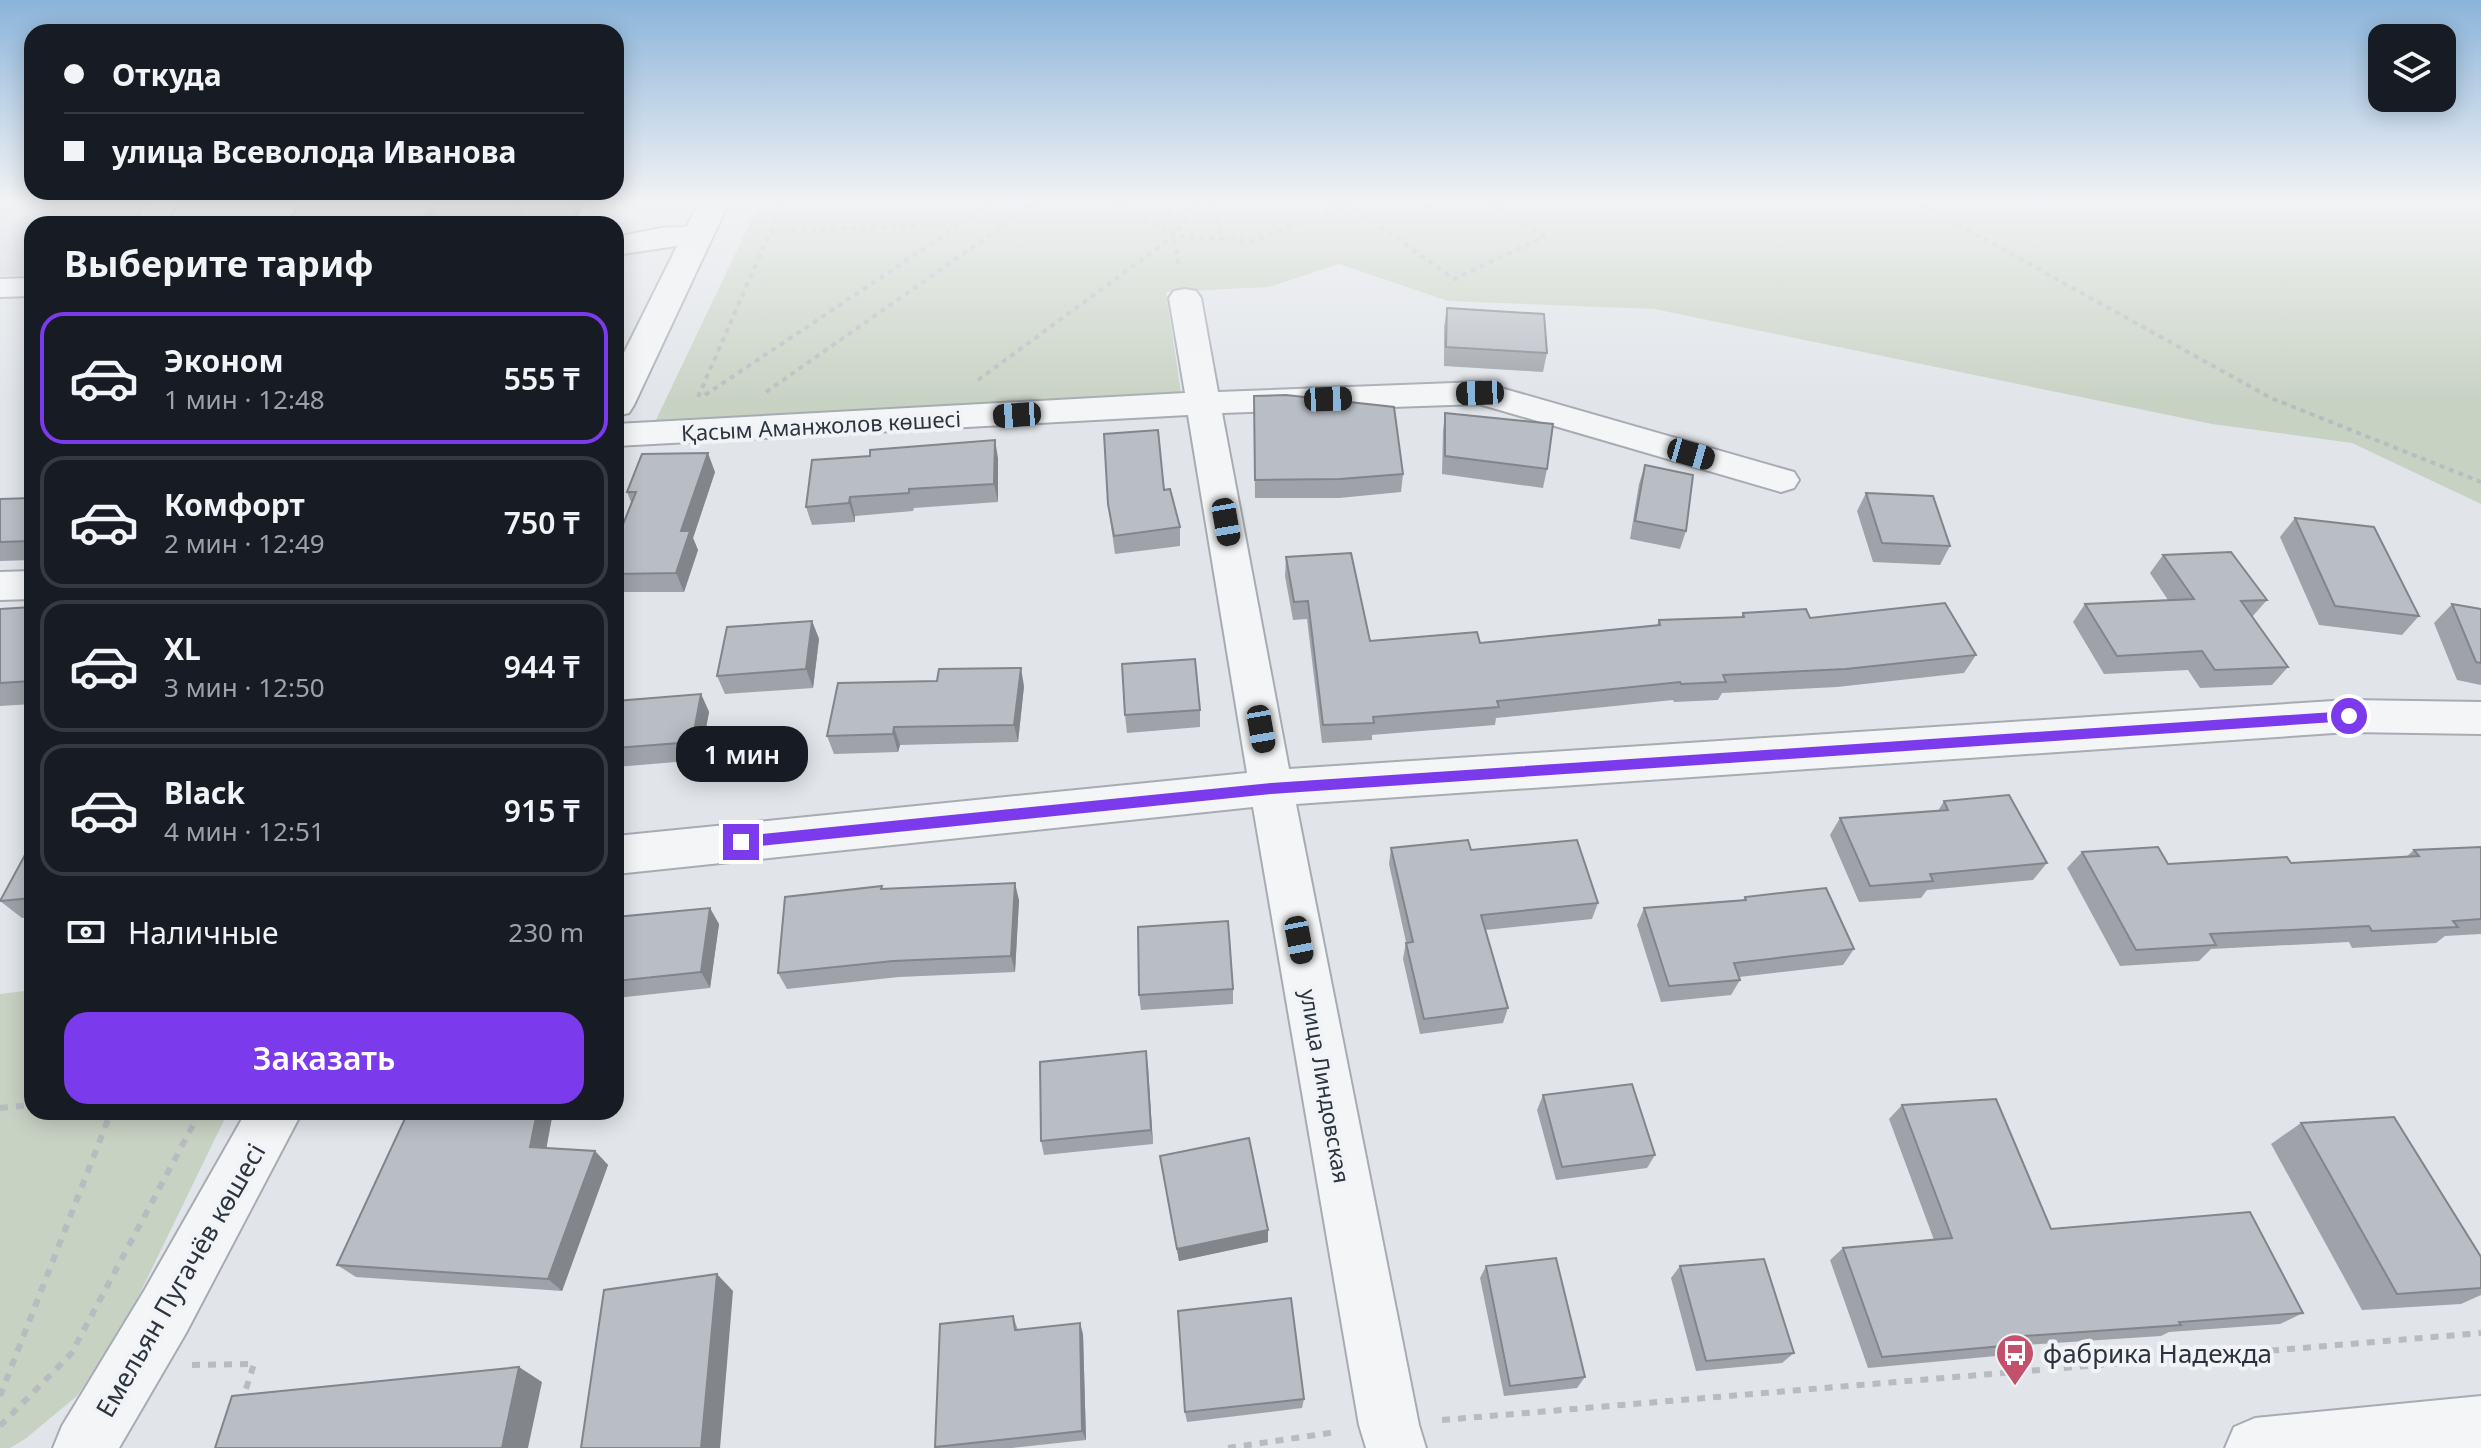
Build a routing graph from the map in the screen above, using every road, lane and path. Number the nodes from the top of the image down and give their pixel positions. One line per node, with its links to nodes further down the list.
1 (682, 268): 13 (street)
2 (755, 268): 3 (path)
3 (896, 268)
4 (944, 268): 16 (path)
5 (1131, 268): 15 (path)
6 (1180, 268): 12 (path)
7 (1438, 268): 8 (path)
8 (1478, 268)
9 (2036, 268): 19 (path)
10 (24, 287): 11 (street)
11 (0, 288)
12 (1185, 298): 14 (street, улица Линдовская)
13 (624, 388)
14 (1206, 403): 15 (street, Қасым Аманжолов көшесі); 18 (street, Қасым Аманжолов көшесі); 23 (street, улица Линдовская)
15 (923, 420): 16 (street, Қасым Аманжолов көшесі)
16 (711, 431): 17 (street, Қасым Аманжолов көшесі)
17 (624, 435)
18 (1781, 480)
19 (2481, 482)
20 (24, 585): 21 (street)
21 (0, 586)
22 (2481, 718): 23 (street)
23 (1271, 788): 24 (street); 36 (street, улица Линдовская)
24 (624, 854)
25 (24, 1106): 26 (path)
26 (0, 1108)
27 (108, 1120): 32 (path)
28 (196, 1120): 34 (path)
29 (271, 1120): 37 (street, Емельян Пугачёв көшесі)
30 (2481, 1333): 36 (path)
31 (181, 1366): 33 (path)
32 (0, 1396)
33 (240, 1406)
34 (0, 1426)
35 (2481, 1426): 39 (street)
36 (1392, 1436): 38 (path)
37 (84, 1448)
38 (1228, 1448)
39 (2255, 1448)

